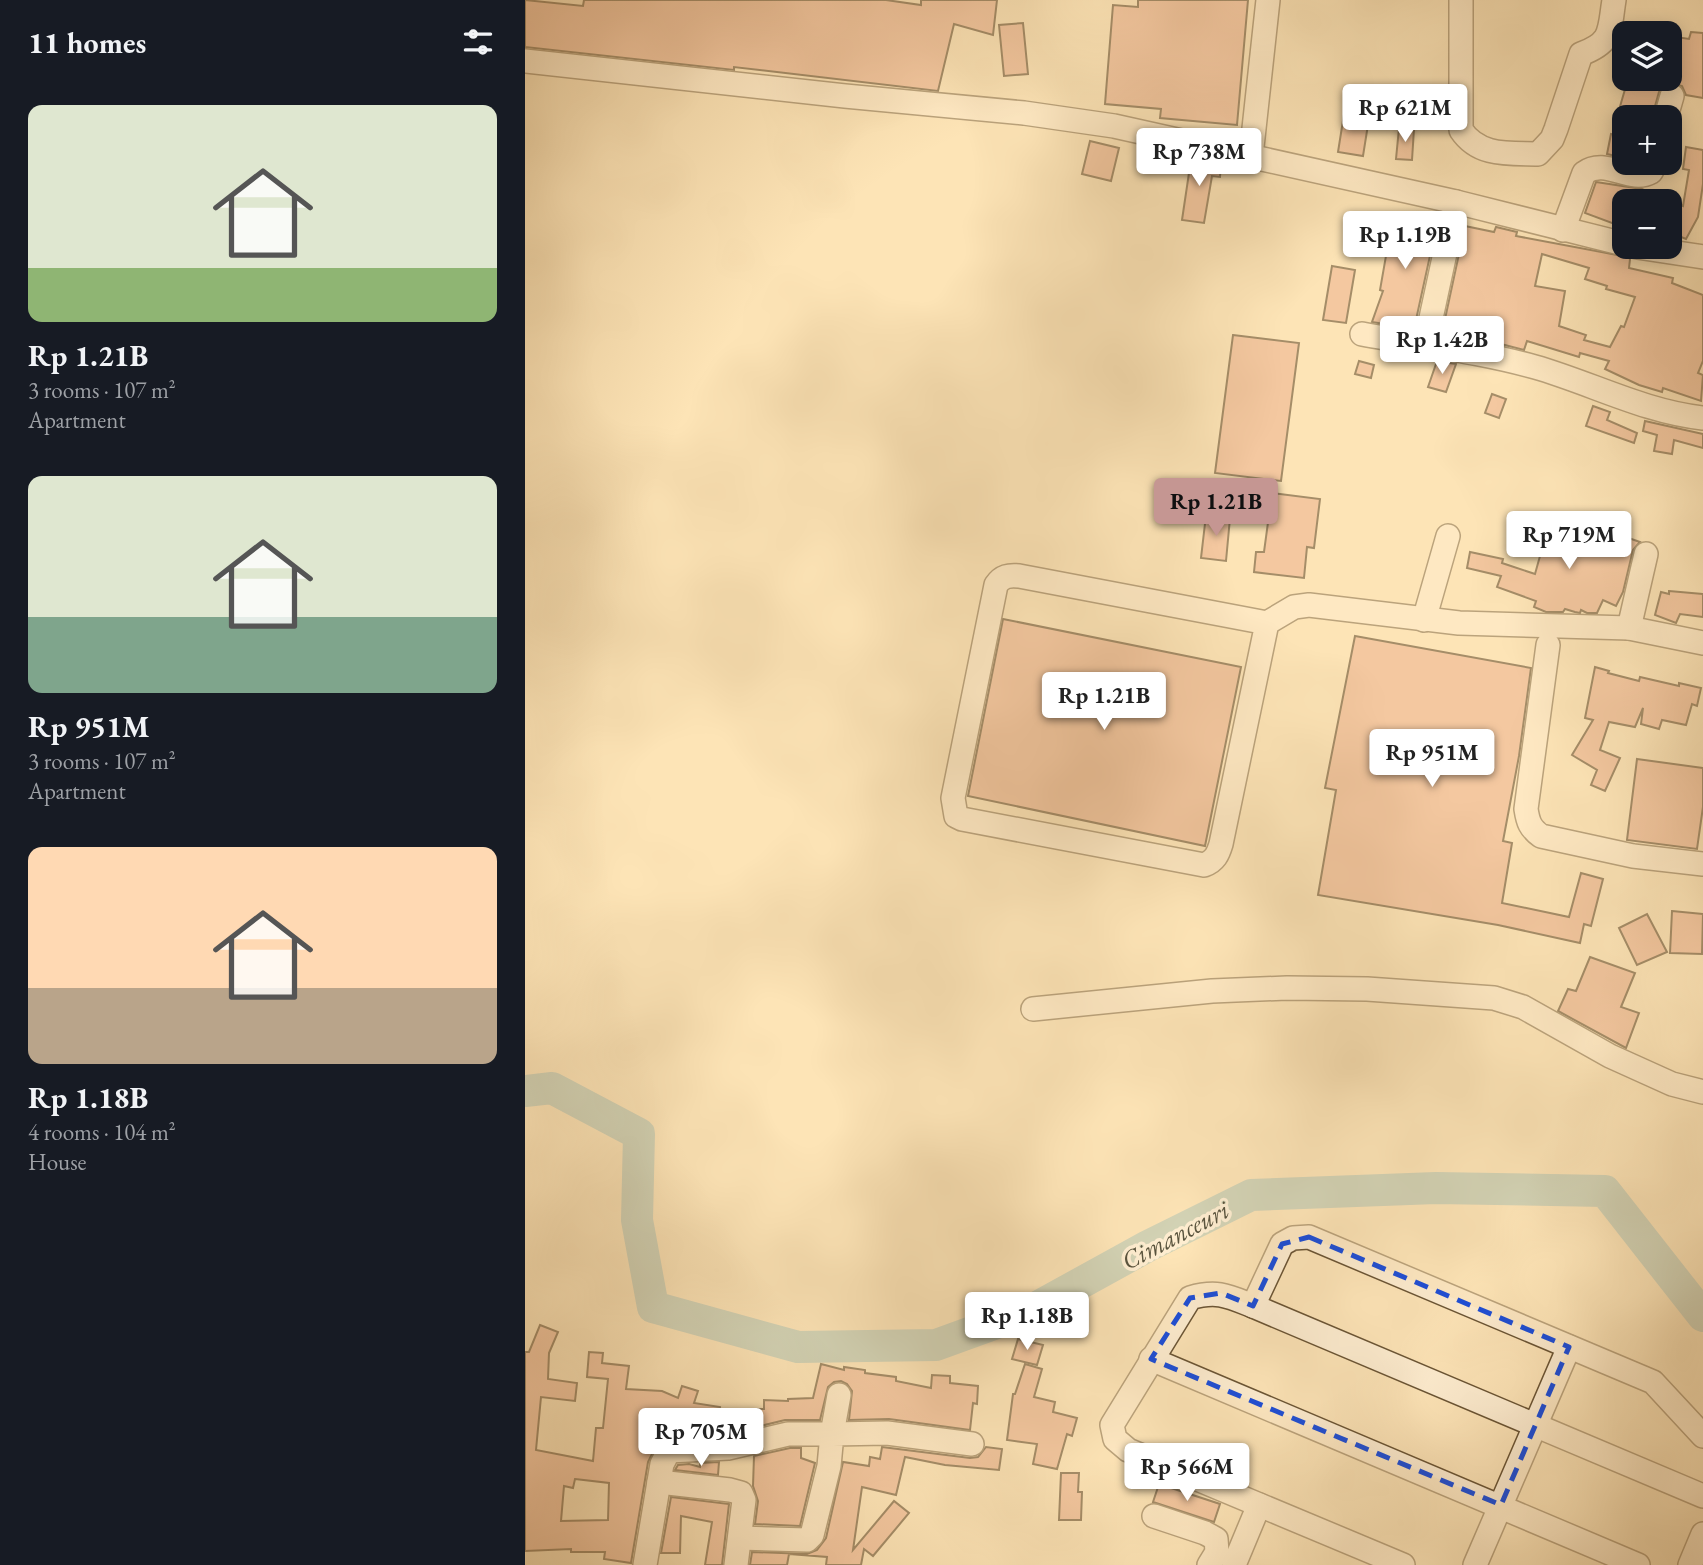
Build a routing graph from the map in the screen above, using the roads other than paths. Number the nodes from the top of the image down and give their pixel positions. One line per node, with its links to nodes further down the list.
1 (1268, 0): 5 (street)
2 (1461, 0): 3 (street)
3 (1614, 0)
4 (525, 61): 5 (street)
5 (1251, 156): 7 (street)
6 (1612, 169): 8 (street)
7 (1456, 202): 8 (street); 13 (street)
8 (1563, 230): 9 (street)
9 (1612, 241)
10 (1682, 254): 11 (street)
11 (1703, 257)
12 (1362, 334): 13 (street)
13 (1425, 346): 14 (street)
14 (1703, 418)
15 (1448, 536): 17 (street)
16 (1646, 554): 19 (street)
17 (1424, 620): 18 (street); 19 (street)
18 (1267, 623): 18 (street)
19 (1629, 628): 20 (street)
20 (1703, 643)
21 (1548, 645): 22 (street)
22 (1703, 864)
23 (1033, 1009): 24 (street)
24 (1703, 1091)
25 (1253, 1306): 26 (street); 27 (street); 29 (street)
26 (1569, 1347): 29 (street); 31 (street)
27 (1151, 1359): 35 (street); 36 (street)
28 (839, 1395): 30 (street)
29 (1535, 1425): 34 (street); 36 (street)
30 (832, 1434): 32 (street); 33 (street); 39 (street)
31 (1703, 1436)
32 (972, 1444)
33 (659, 1482): 39 (street); 40 (street)
34 (1703, 1496)
35 (1259, 1505): 43 (street); 44 (street)
36 (1501, 1505): 45 (street); 46 (street)
37 (1154, 1516): 42 (street)
38 (1703, 1534): 47 (street)
39 (740, 1538): 41 (street)
40 (645, 1565)
41 (736, 1565)
42 (1209, 1565)
43 (1234, 1565)
44 (1403, 1565)
45 (1475, 1565)
46 (1638, 1565)
47 (1690, 1565)

